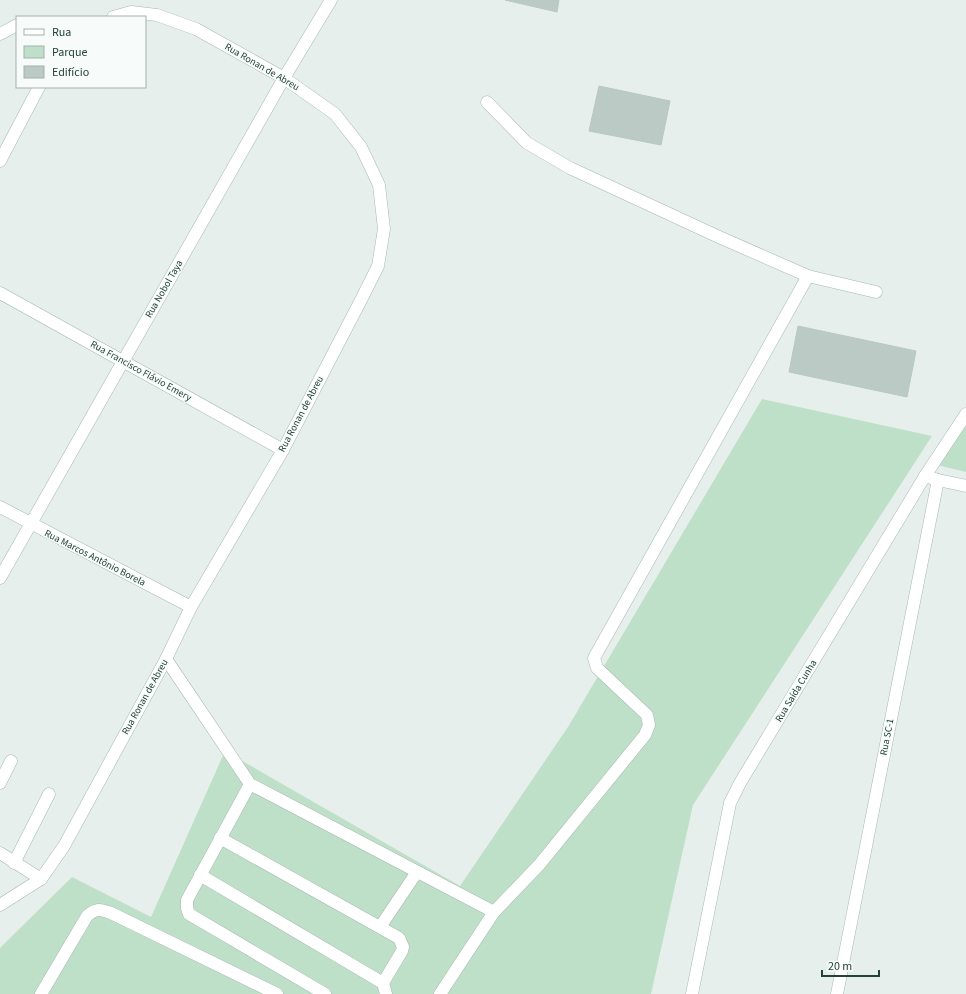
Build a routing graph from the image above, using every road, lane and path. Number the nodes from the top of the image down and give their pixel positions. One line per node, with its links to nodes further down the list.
1 (331, 0): 6 (street, Rua Nobol Taya)
2 (131, 6): 3 (street, Rua Ronan de Abreu); 6 (street, Rua Ronan de Abreu)
3 (115, 16)
4 (16, 26): 5 (street)
5 (0, 34)
6 (284, 78): 13 (street, Rua Nobol Taya); 15 (street, Rua Ronan de Abreu)
7 (38, 88): 9 (street)
8 (487, 102): 10 (street)
9 (0, 161)
10 (808, 276): 11 (street); 35 (street)
11 (876, 292)
12 (0, 293): 13 (street, Rua Francisco Flávio Emery)
13 (123, 361): 15 (street, Rua Francisco Flávio Emery); 20 (street, Rua Nobol Taya)
14 (966, 414): 16 (street, Rua Saída Cunha)
15 (283, 450): 22 (street, Rua Ronan de Abreu)
16 (925, 476): 17 (street); 42 (street, Rua Saída Cunha)
17 (938, 480): 18 (street); 43 (street, Rua SC-1)
18 (966, 486)
19 (0, 507): 20 (street, Rua Marcos Antônio Borela)
20 (31, 524): 21 (street, Rua Nobol Taya); 22 (street, Rua Marcos Antônio Borela)
21 (0, 578)
22 (191, 607): 23 (street, Rua Ronan de Abreu)
23 (166, 659): 26 (street); 33 (street, Rua Ronan de Abreu)
24 (11, 761): 25 (street)
25 (0, 783)
26 (250, 784): 28 (street); 31 (street)
27 (49, 794): 30 (street)
28 (220, 838): 32 (street); 36 (street)
29 (0, 853): 30 (street)
30 (14, 863): 33 (street)
31 (417, 872): 35 (street); 36 (street)
32 (200, 875): 37 (street); 40 (street)
33 (40, 879): 34 (street, Rua Ronan de Abreu)
34 (0, 905)
35 (494, 912): 41 (street)
36 (380, 927): 37 (street)
37 (384, 988)
38 (41, 994): 39 (street)
39 (277, 994)
40 (325, 994)
41 (440, 994)
42 (692, 994)
43 (836, 994)

